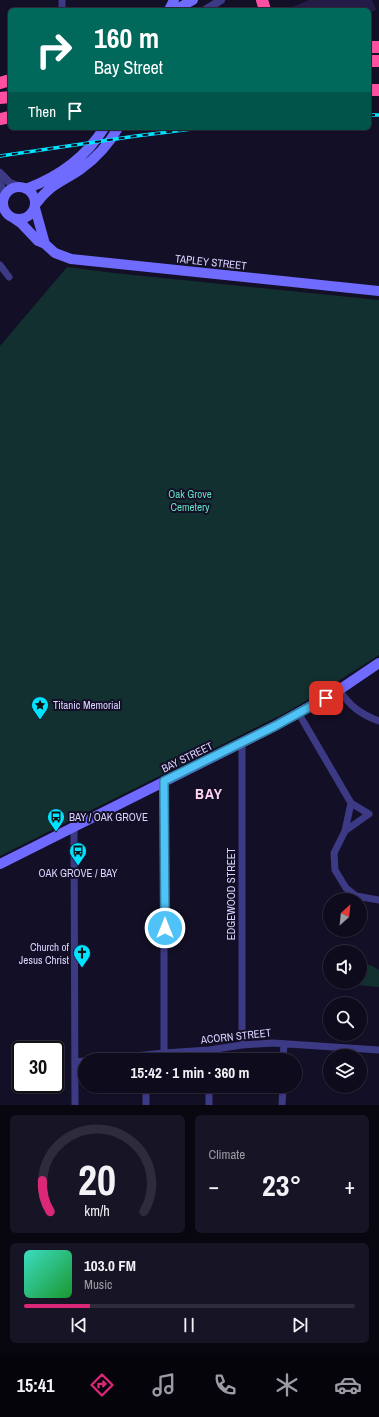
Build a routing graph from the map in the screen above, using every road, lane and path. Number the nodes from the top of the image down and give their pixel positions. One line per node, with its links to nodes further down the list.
1 (221, 0): 2 (street)
2 (208, 8)
3 (103, 130): 7 (main road)
4 (117, 130): 9 (main road)
5 (0, 174): 7 (street)
6 (0, 183): 8 (street)
7 (23, 188): 8 (main road); 9 (main road)
8 (3, 200): 10 (main road)
9 (35, 206): 10 (main road); 11 (main road)
10 (8, 218): 11 (main road, TAPLEY STREET)
11 (45, 244): 14 (main road, TAPLEY STREET)
12 (0, 265): 13 (street)
13 (9, 277)
14 (379, 291)
15 (379, 663): 16 (main road, BAY STREET)
16 (339, 690): 17 (main road, BAY STREET); 18 (street)
17 (299, 714): 19 (main road, BAY STREET); 21 (street)
18 (379, 721)
19 (242, 744): 20 (main road, BAY STREET); 27 (street, EDGEWOOD STREET)
20 (164, 781): 22 (main road, BAY STREET); 30 (street)
21 (351, 803): 23 (street); 23 (street)
22 (74, 828): 24 (main road, BAY STREET); 32 (street)
23 (345, 831): 25 (street)
24 (0, 864)
25 (378, 899)
26 (284, 1044): 27 (street, ACORN STREET); 29 (street, ACORN STREET); 31 (street)
27 (242, 1045): 28 (street, ACORN STREET)
28 (209, 1050): 30 (street, ACORN STREET)
29 (379, 1050)
30 (164, 1053)
31 (284, 1053)
32 (76, 1062): 36 (street)
33 (146, 1093): 37 (street)
34 (209, 1093): 38 (street)
35 (283, 1093): 39 (street)
36 (75, 1105)
37 (146, 1105)
38 (210, 1105)
39 (282, 1105)

